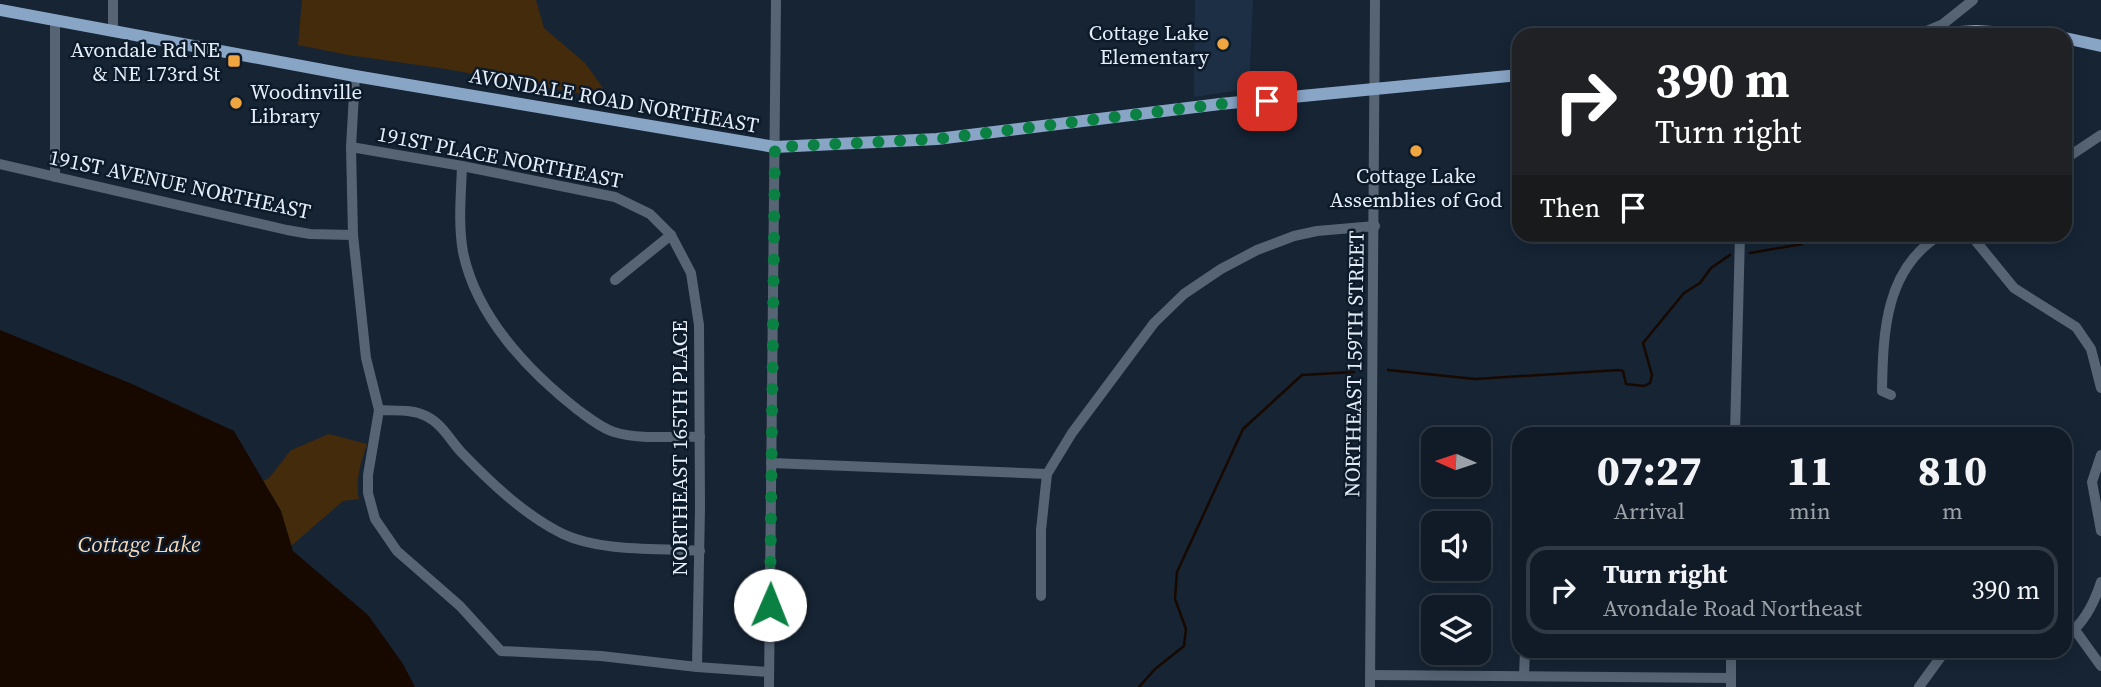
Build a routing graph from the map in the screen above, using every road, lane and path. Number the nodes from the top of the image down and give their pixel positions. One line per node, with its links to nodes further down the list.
1 (113, 0): 8 (street)
2 (776, 0): 16 (street)
3 (1376, 0): 13 (street, NORTHEAST 159TH STREET)
4 (1973, 0): 7 (street)
5 (0, 10): 6 (main road, AVONDALE ROAD NORTHEAST)
6 (54, 21): 8 (main road, AVONDALE ROAD NORTHEAST); 20 (street)
7 (1934, 28)
8 (113, 32): 11 (main road, AVONDALE ROAD NORTHEAST)
9 (2072, 40): 10 (main road)
10 (2101, 46)
11 (355, 76): 15 (street); 16 (main road, AVONDALE ROAD NORTHEAST)
12 (1512, 76): 13 (main road, AVONDALE ROAD NORTHEAST)
13 (1376, 88): 16 (main road, AVONDALE ROAD NORTHEAST); 21 (street, NORTHEAST 159TH STREET)
14 (2101, 135): 17 (street)
15 (351, 147): 19 (street, 191ST PLACE NORTHEAST); 22 (street)
16 (775, 147): 34 (street)
17 (2072, 154)
18 (0, 164): 20 (street, 191ST AVENUE NORTHEAST)
19 (462, 166): 23 (street, 191ST PLACE NORTHEAST); 32 (street)
20 (55, 177): 22 (street, 191ST AVENUE NORTHEAST)
21 (1375, 226): 35 (street); 48 (street, NORTHEAST 159TH STREET)
22 (353, 235): 30 (street)
23 (671, 235): 27 (street); 32 (street, NORTHEAST 165TH PLACE)
24 (1740, 242): 31 (street)
25 (1932, 242): 29 (street)
26 (1977, 242): 28 (street)
27 (615, 280)
28 (2101, 386)
29 (1891, 395)
30 (379, 410): 37 (street); 46 (street)
31 (1735, 427)
32 (700, 437): 37 (street, NORTHEAST 165TH PLACE)
33 (2101, 455): 36 (street)
34 (771, 463): 35 (street); 47 (street)
35 (1047, 474): 39 (street)
36 (2101, 531)
37 (700, 551): 46 (street, NORTHEAST 165TH PLACE)
38 (2101, 582): 40 (street)
39 (1041, 596)
40 (2075, 630): 41 (street); 45 (street)
41 (2072, 632)
42 (1525, 658): 49 (street)
43 (1731, 658): 50 (street)
44 (1940, 658): 53 (street)
45 (2101, 666)
46 (697, 667): 47 (street)
47 (769, 672): 51 (street)
48 (1370, 675): 49 (street); 52 (street, NORTHEAST 159TH STREET)
49 (1524, 675): 50 (street)
50 (1731, 683)
51 (769, 687)
52 (1370, 687)
53 (1919, 687)

